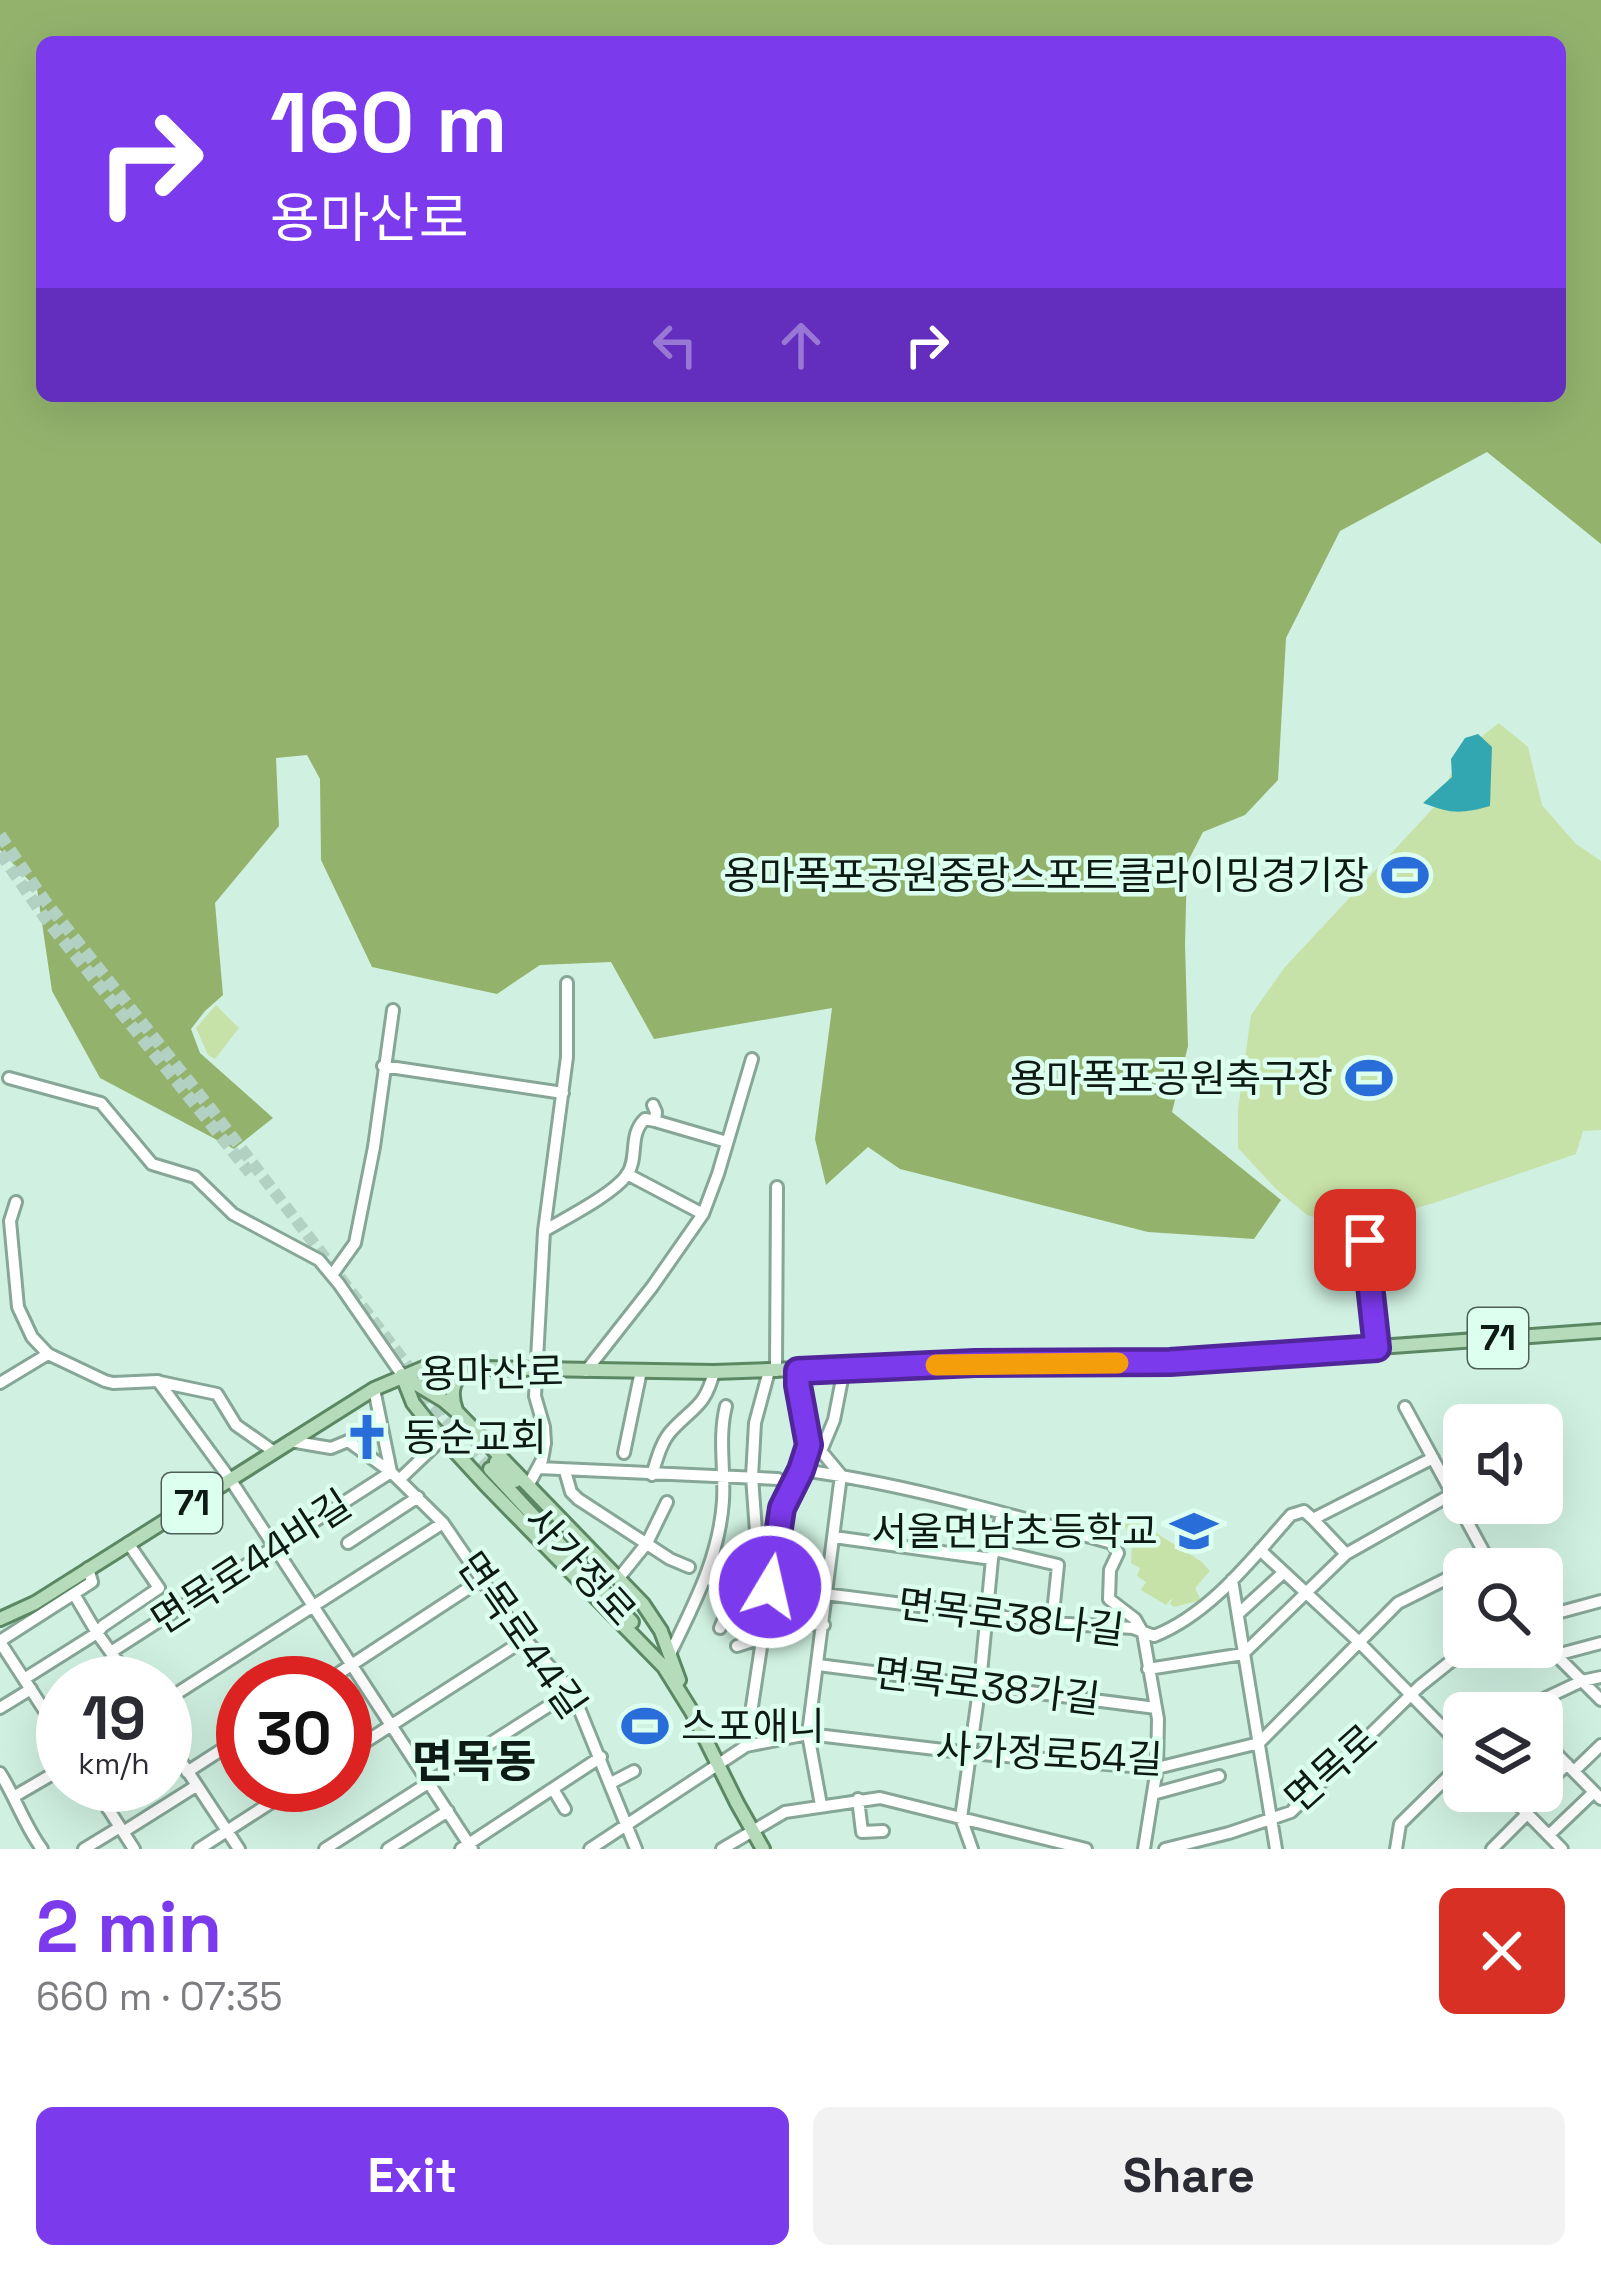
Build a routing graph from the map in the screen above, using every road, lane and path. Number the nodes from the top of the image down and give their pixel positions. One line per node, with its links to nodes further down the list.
1 (567, 983): 6 (street)
2 (393, 1010): 4 (street)
3 (752, 1059): 9 (street)
4 (383, 1066): 6 (street); 16 (street)
5 (9, 1078): 16 (street)
6 (563, 1094): 14 (street)
7 (653, 1105): 8 (street)
8 (655, 1121): 9 (street); 10 (street)
9 (728, 1142): 13 (street)
10 (627, 1174): 13 (street); 14 (street)
11 (777, 1187): 25 (street)
12 (16, 1202): 19 (street)
13 (703, 1214): 23 (street)
14 (544, 1231): 21 (street)
15 (1365, 1240): 18 (street)
16 (332, 1275): 28 (street)
17 (1601, 1331): 18 (main road, 용마산로 / 71)
18 (1377, 1348): 22 (main road, 용마산로 / 71)
19 (48, 1354): 29 (street); 30 (street)
20 (473, 1368): 21 (main road, 용마산로 / 71); 28 (main road, 용마산로 / 71); 34 (main road)
21 (537, 1369): 23 (main road, 용마산로 / 71); 41 (street)
22 (844, 1369): 26 (main road, 용마산로 / 71); 46 (street)
23 (586, 1371): 24 (main road, 용마산로 / 71)
24 (640, 1371): 27 (main road, 용마산로 / 71); 39 (street)
25 (772, 1371): 26 (main road, 용마산로 / 71); 27 (main road, 용마산로 / 71); 48 (street)
26 (798, 1371): 42 (street)
27 (714, 1372): 44 (street)
28 (402, 1375): 31 (main road, 용마산로 / 71); 34 (main road); 35 (main road)
29 (158, 1381): 38 (street); 51 (street)
30 (0, 1383)
31 (374, 1389): 37 (main road, 용마산로 / 71); 47 (street)
32 (726, 1406): 45 (street)
33 (1406, 1407): 40 (street)
34 (452, 1408): 35 (main road); 52 (main road)
35 (428, 1422): 36 (main road)
36 (442, 1438): 47 (street); 104 (main road)
37 (290, 1441): 38 (main road, 용마산로 / 71); 47 (street)
38 (274, 1451): 51 (main road, 용마산로 / 71)
39 (624, 1453)
40 (1432, 1458): 50 (street); 57 (street, 면목로38나길)
41 (538, 1468): 43 (street); 52 (street)
42 (801, 1470): 46 (street); 76 (street)
43 (565, 1471): 44 (street); 62 (street)
44 (652, 1475): 45 (street)
45 (721, 1475): 48 (street); 71 (street)
46 (841, 1475): 56 (street); 59 (street)
47 (395, 1476): 53 (street, 면목로44길); 63 (street, 면목로44바길)
48 (752, 1477): 49 (street); 76 (street)
49 (778, 1478)
50 (1443, 1478)
51 (230, 1479): 60 (main road, 용마산로 / 71); 63 (street)
52 (529, 1484): 70 (main road)
53 (418, 1497): 58 (street, 면목로44길); 61 (street)
54 (1443, 1499): 65 (street)
55 (668, 1502): 62 (street)
56 (1002, 1513): 66 (street); 91 (street)
57 (1313, 1519): 64 (street, 면목로38나길); 65 (street)
58 (443, 1523): 72 (street, 면목로44길); 81 (street)
59 (834, 1537): 66 (street); 79 (street)
60 (128, 1543): 68 (main road, 용마산로 / 71); 90 (street)
61 (348, 1543)
62 (646, 1543): 67 (street); 70 (street)
63 (275, 1548): 81 (street); 98 (street, 면목로44바길)
64 (1260, 1550): 69 (street); 73 (street, 면목로38나길)
65 (1346, 1553): 78 (street)
66 (993, 1554): 83 (street); 87 (street)
67 (689, 1567)
68 (88, 1568): 77 (street); 85 (main road, 용마산로 / 71)
69 (1283, 1573): 78 (street); 84 (street)
70 (618, 1579): 104 (main road)
71 (707, 1579): 75 (street, 면목로38나길); 104 (street)
72 (481, 1580): 93 (street, 면목로44길); 103 (street)
73 (1232, 1580): 84 (street); 91 (street, 면목로38나길)
74 (1443, 1581): 94 (street)
75 (739, 1583): 76 (street, 면목로38나길); 89 (street)
76 (765, 1586): 79 (street, 면목로38나길); 92 (street)
77 (74, 1594): 90 (street); 95 (street)
78 (1306, 1594): 94 (street); 100 (street)
79 (827, 1595): 83 (street, 면목로38나길); 88 (street)
80 (1601, 1601): 82 (street)
81 (314, 1607): 102 (street); 113 (street)
82 (1563, 1611)
83 (988, 1614): 87 (street, 면목로38나길); 111 (street)
84 (1238, 1614): 100 (street)
85 (3, 1615)
86 (801, 1623): 88 (street)
87 (1052, 1623): 91 (street, 면목로38나길)
88 (824, 1625): 106 (street)
89 (720, 1628)
90 (97, 1633): 98 (street); 112 (street)
91 (1143, 1634): 108 (street)
92 (762, 1639): 97 (street); 128 (street)
93 (524, 1640): 114 (street, 면목로44길); 122 (street)
94 (1358, 1641): 116 (street); 126 (street)
95 (0, 1642): 112 (street)
96 (1601, 1643): 99 (street)
97 (736, 1646)
98 (111, 1652): 101 (street)
99 (1563, 1653)
100 (1243, 1654): 108 (street); 126 (street)
101 (114, 1656)
102 (345, 1656)
103 (366, 1656)
104 (666, 1656): 104 (main road, 사가정로); 132 (main road)
105 (1563, 1662): 110 (street)
106 (818, 1665): 111 (street, 면목로38가길); 124 (street)
107 (1443, 1668): 116 (street, 면목로)
108 (1148, 1669): 121 (street)
109 (1601, 1677): 110 (street)
110 (1582, 1682): 115 (street); 119 (street)
111 (980, 1683): 121 (street, 면목로38가길); 129 (street)
112 (27, 1684): 118 (street); 120 (street)
113 (192, 1685)
114 (572, 1690): 130 (street, 면목로44길); 140 (street)
115 (1560, 1692)
116 (1411, 1695): 123 (street); 158 (street, 면목로)
117 (372, 1696): 122 (street)
118 (36, 1698)
119 (1601, 1700)
120 (0, 1708)
121 (1156, 1708): 133 (street)
122 (392, 1725): 125 (street); 140 (street)
123 (1443, 1728)
124 (808, 1733): 128 (street, 사가정로54길); 129 (street, 사가정로54길); 150 (street)
125 (372, 1738)
126 (1259, 1743): 133 (street, 사가정로54길); 158 (street)
127 (1601, 1745): 134 (street)
128 (746, 1746): 132 (street, 사가정로54길)
129 (969, 1753): 133 (street, 사가정로54길); 157 (street)
130 (601, 1757): 142 (street, 면목로44길); 145 (street)
131 (1563, 1760): 134 (street)
132 (717, 1762): 159 (street, 사가정로54길); 162 (main road)
133 (1157, 1768): 146 (street)
134 (1570, 1768): 137 (street); 147 (street)
135 (634, 1771): 142 (street)
136 (0, 1773): 148 (street)
137 (1563, 1773)
138 (1219, 1776): 146 (street)
139 (192, 1780): 144 (street)
140 (430, 1782): 152 (street); 166 (street)
141 (1443, 1782): 182 (street)
142 (611, 1783): 159 (street, 면목로44길)
143 (36, 1784): 148 (street)
144 (196, 1786): 160 (street); 161 (street)
145 (553, 1789): 151 (street); 165 (street)
146 (1153, 1794): 179 (street)
147 (1598, 1794): 164 (street)
148 (15, 1796): 167 (street)
149 (858, 1799): 150 (street); 157 (street); 163 (street)
150 (821, 1805): 162 (street)
151 (565, 1809)
152 (448, 1811): 165 (street); 172 (street)
153 (110, 1812): 160 (street)
154 (256, 1812): 161 (street)
155 (1523, 1812): 183 (street)
156 (1525, 1812): 164 (street)
157 (961, 1818): 177 (street); 178 (street)
158 (1272, 1819): 180 (street, 면목로); 181 (street)
159 (627, 1826): 173 (street, 사가정로54길); 174 (street, 면목로44길)
160 (122, 1829): 168 (street); 169 (street)
161 (227, 1831): 170 (street); 171 (street)
162 (752, 1831): 175 (street); 176 (main road)
163 (883, 1832)
164 (1549, 1835): 184 (street)
165 (467, 1847)
166 (328, 1848)
167 (41, 1849)
168 (84, 1849)
169 (134, 1849)
170 (199, 1849)
171 (239, 1849)
172 (388, 1849)
173 (590, 1849)
174 (636, 1849)
175 (722, 1849)
176 (763, 1849)
177 (972, 1849)
178 (1086, 1849)
179 (1144, 1849)
180 (1165, 1849)
181 (1276, 1849)
182 (1396, 1849)
183 (1492, 1849)
184 (1562, 1849)

